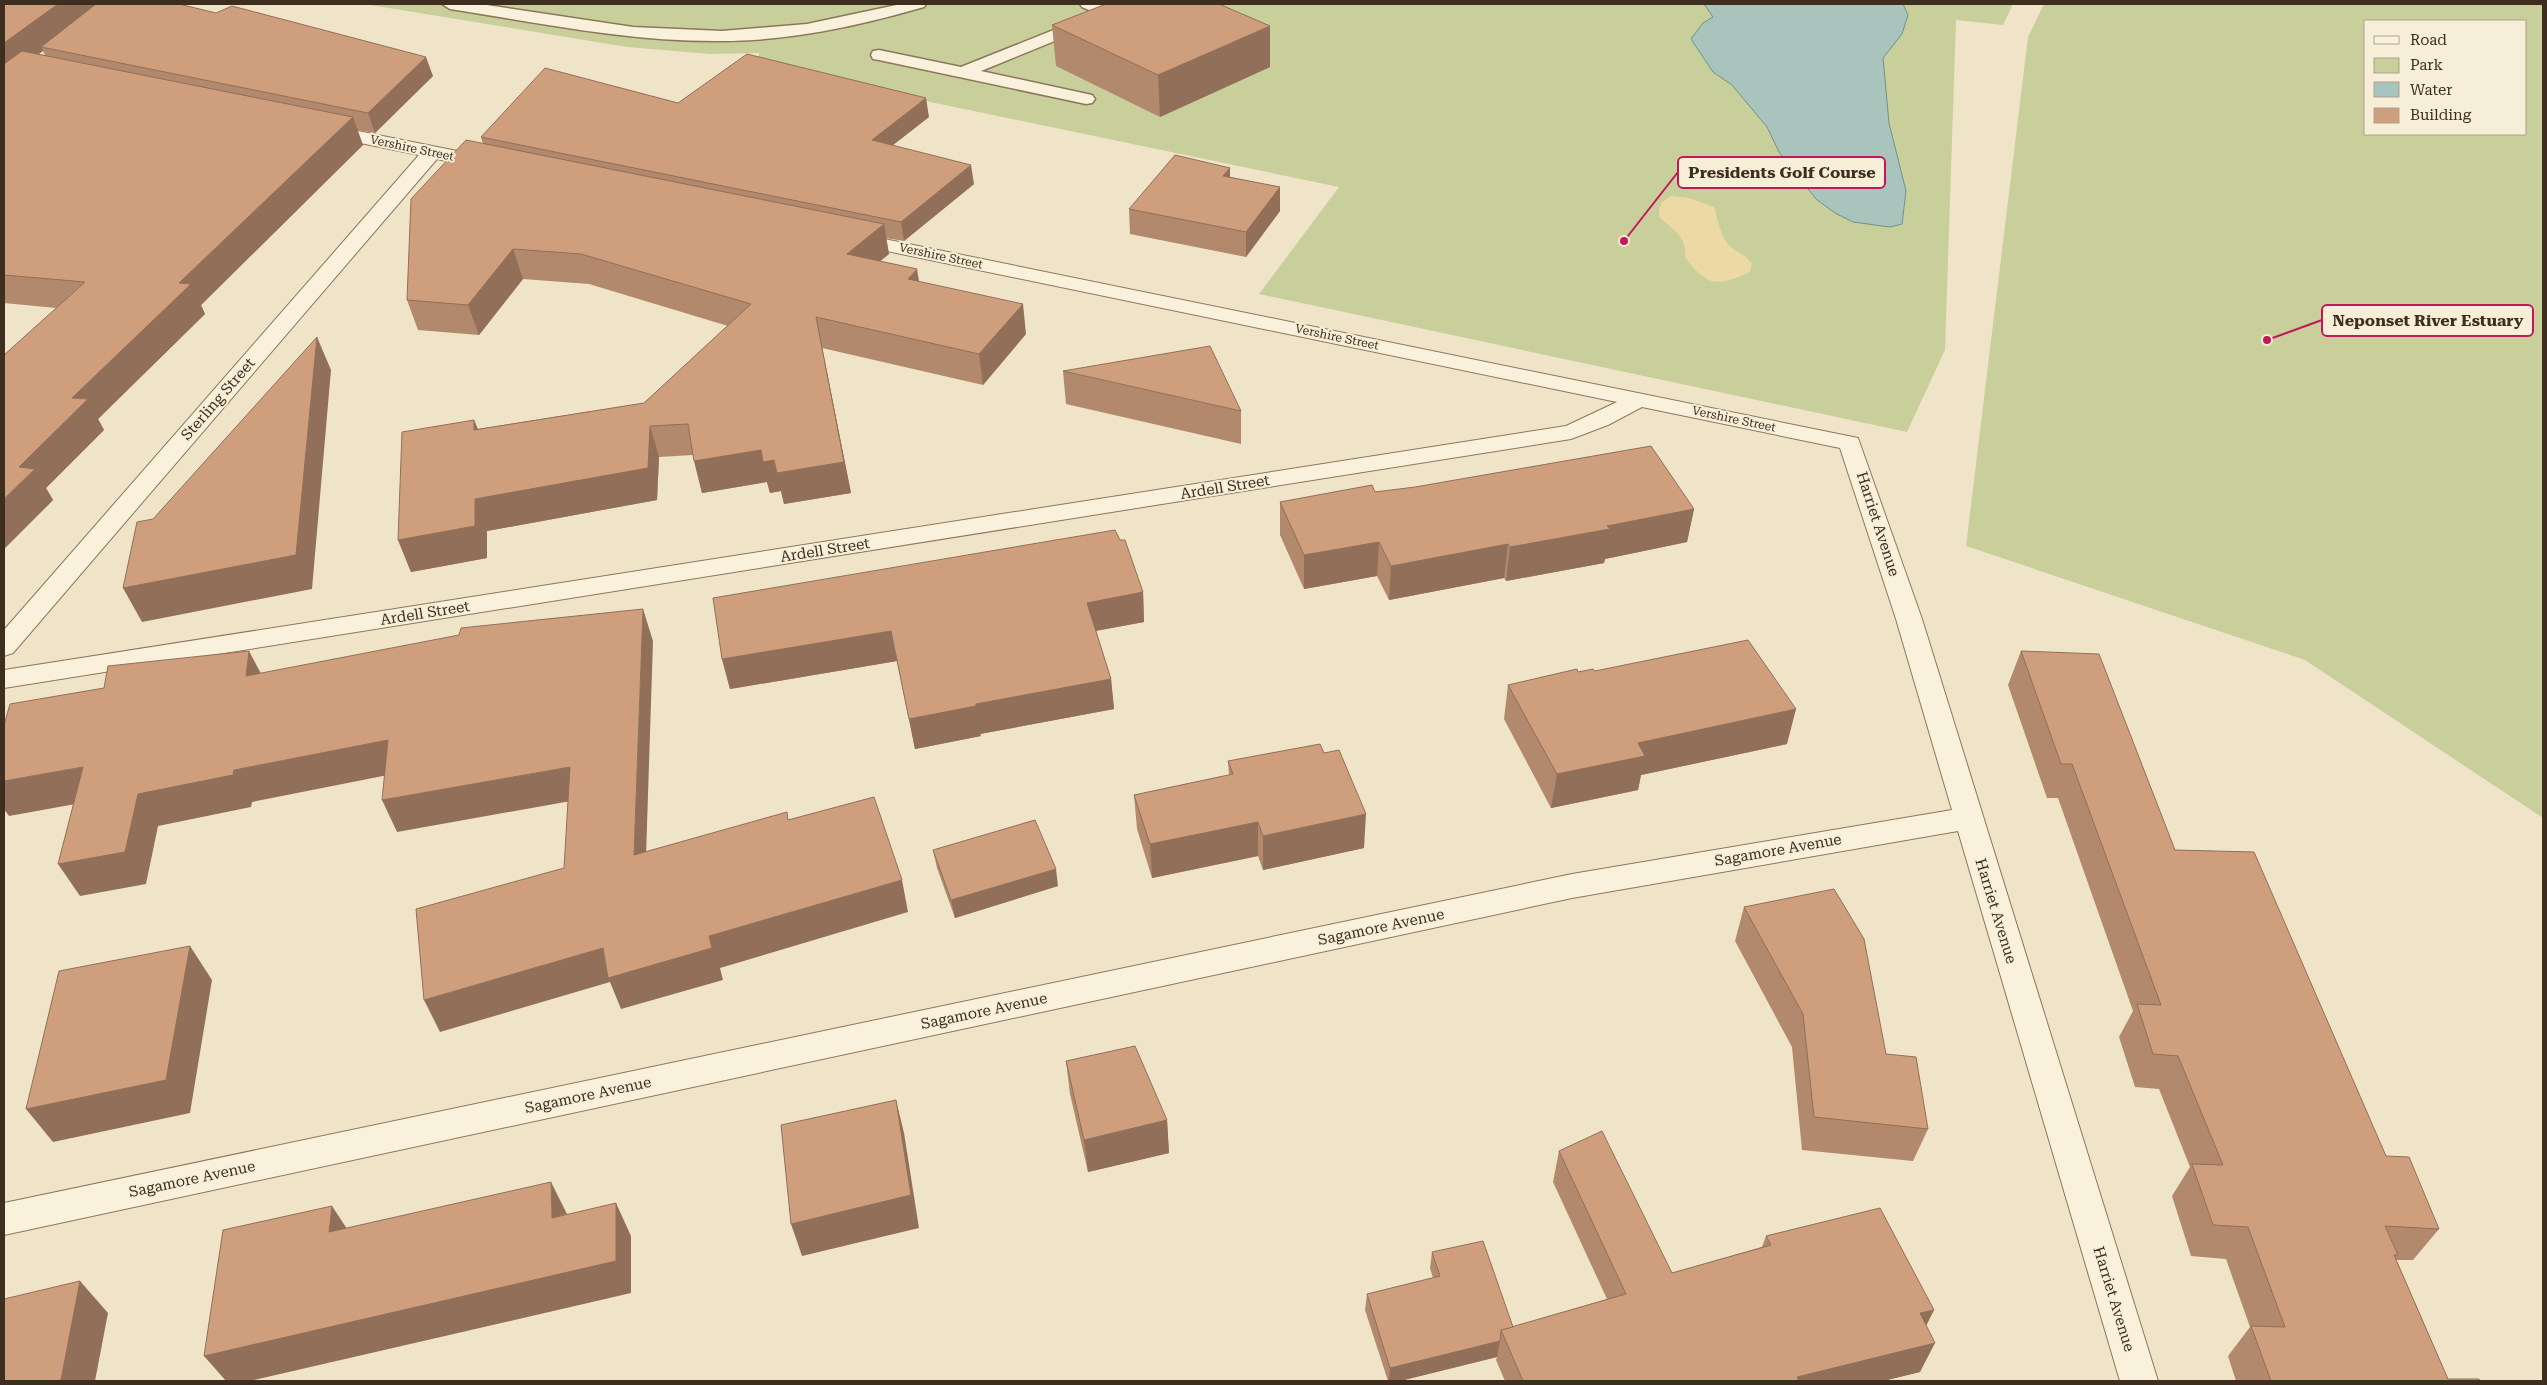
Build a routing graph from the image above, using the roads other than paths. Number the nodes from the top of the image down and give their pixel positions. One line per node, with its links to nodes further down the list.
1 (450, 4): 2 (lane)
2 (918, 4)
3 (1088, 4): 5 (lane)
4 (878, 55): 5 (lane)
5 (962, 73): 6 (lane)
6 (1086, 99)
7 (306, 126): 8 (street, Vershire Street)
8 (432, 152): 9 (street, Vershire Street); 13 (street, Sterling Street)
9 (510, 168)
10 (832, 234): 11 (street, Vershire Street)
11 (1640, 400): 12 (street, Vershire Street); 14 (street, Ardell Street)
12 (1850, 443): 15 (street, Harriet Avenue)
13 (4, 647)
14 (4, 679)
15 (1968, 818): 16 (street, Sagamore Avenue); 17 (street, Harriet Avenue)
16 (4, 1219)
17 (2139, 1381)

